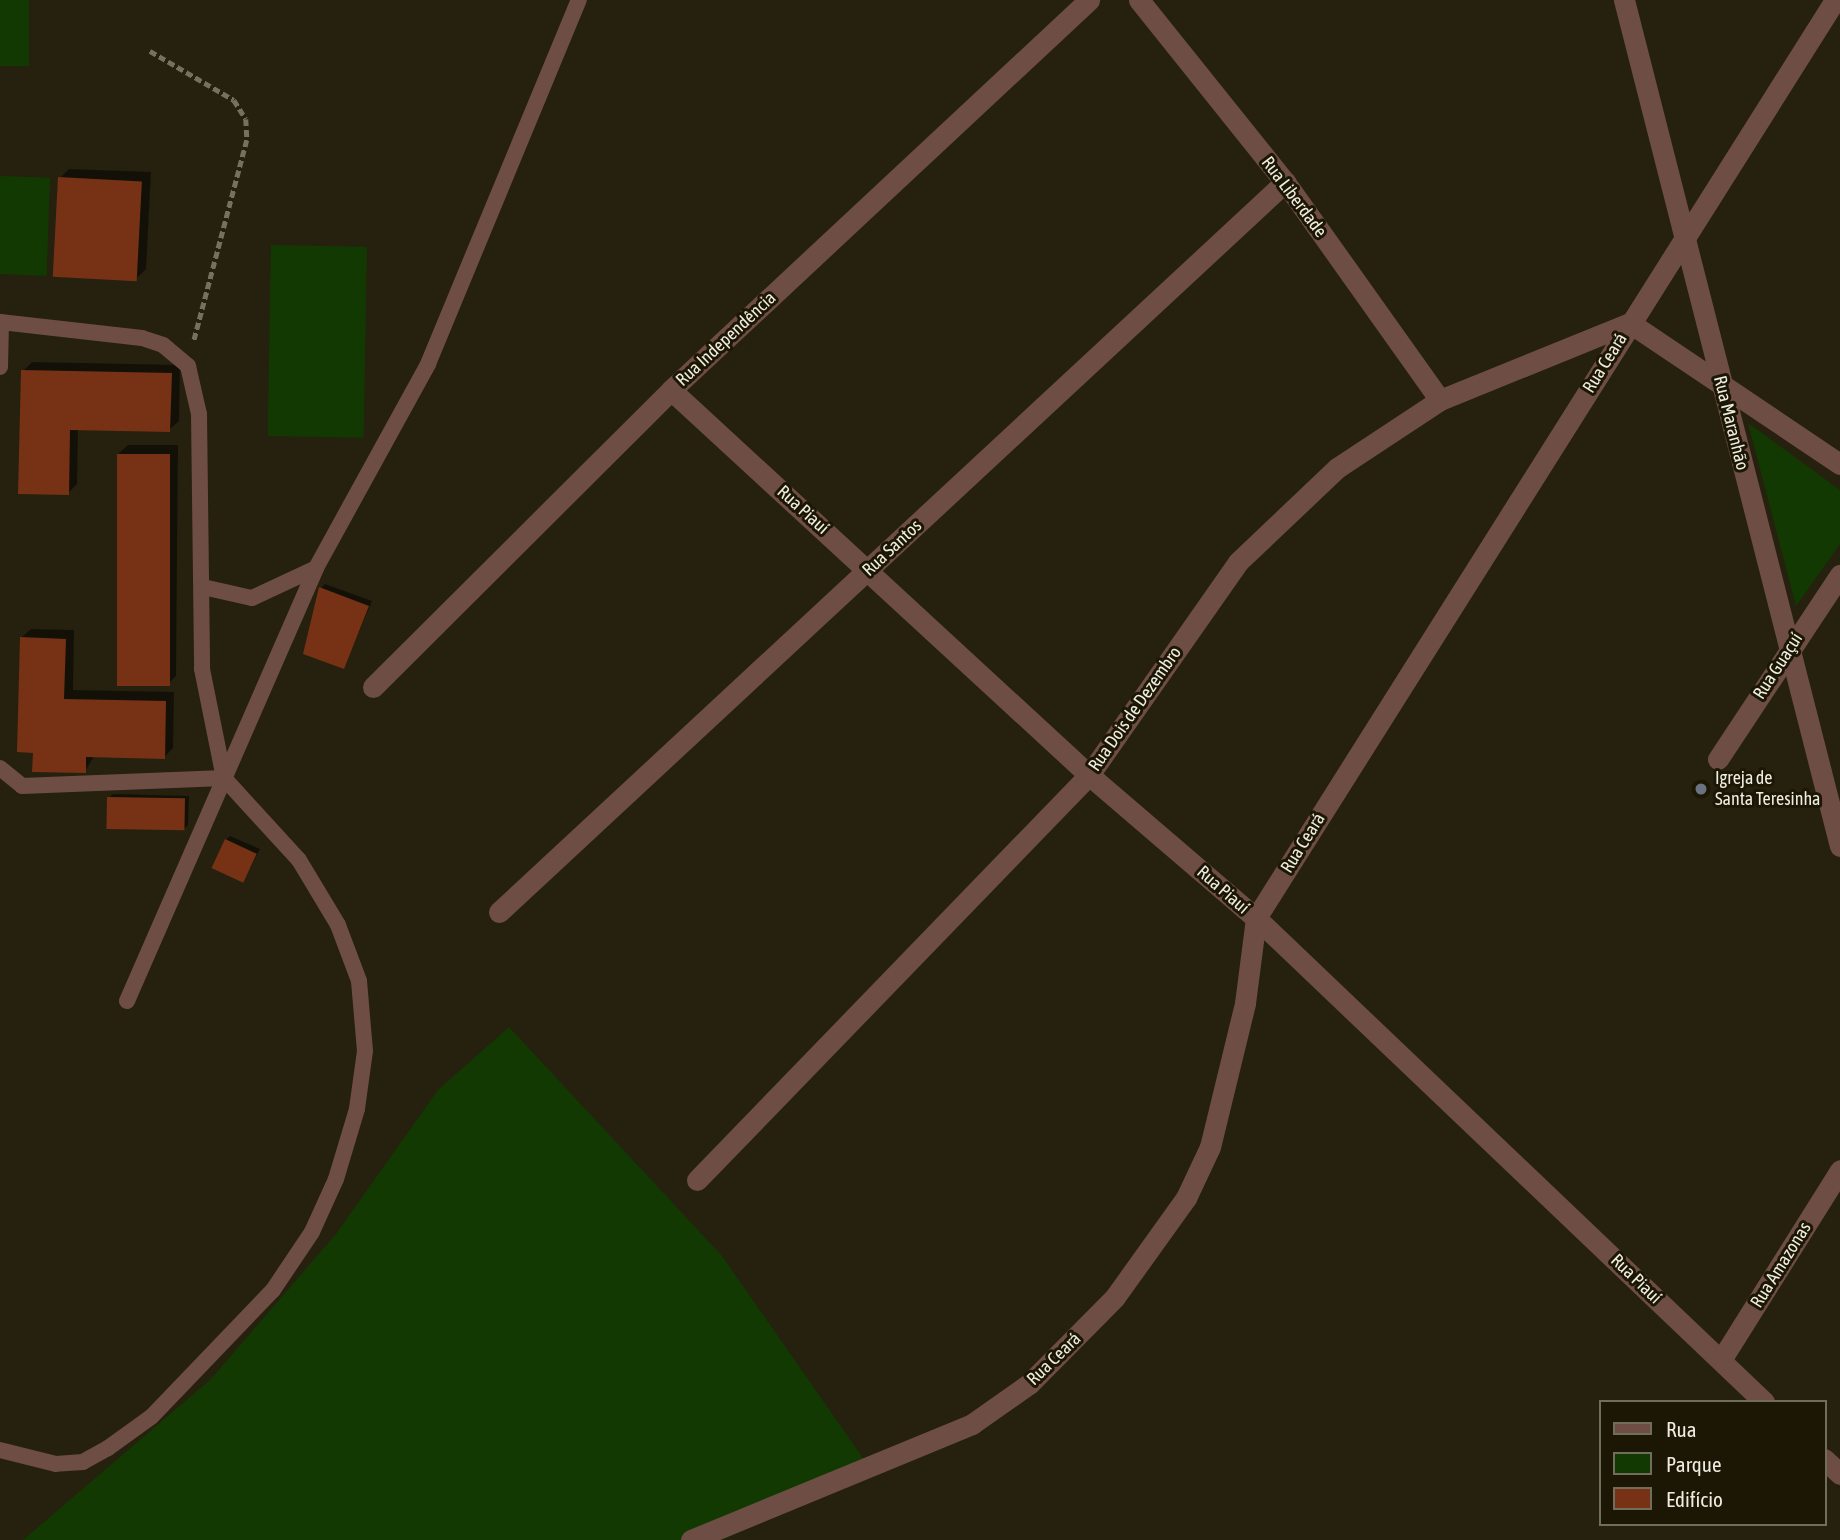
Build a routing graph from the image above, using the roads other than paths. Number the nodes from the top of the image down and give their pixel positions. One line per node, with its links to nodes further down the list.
1 (579, 0): 15 (lane)
2 (1089, 0): 12 (street, Rua Independência)
3 (1139, 0): 6 (street, Rua Liberdade)
4 (1624, 0): 7 (street, Rua Maranhão)
5 (1835, 0): 7 (street, Rua Ceará)
6 (1285, 183): 13 (street, Rua Liberdade); 16 (street, Rua Santos)
7 (1685, 245): 9 (street, Rua Ceará); 11 (street, Rua Maranhão)
8 (0, 322): 10 (lane); 18 (lane)
9 (1630, 323): 11 (street); 13 (street, Rua Dois de Dezembro); 27 (street, Rua Ceará)
10 (0, 367)
11 (1722, 385): 14 (street); 19 (street, Rua Maranhão)
12 (671, 390): 16 (street, Rua Piauí); 20 (street, Rua Independência)
13 (1440, 400): 23 (street, Rua Dois de Dezembro)
14 (1840, 464)
15 (316, 568): 18 (lane); 24 (lane)
16 (869, 569): 23 (street, Rua Piauí); 26 (street, Rua Santos)
17 (1840, 575): 19 (street, Rua Guaçuí)
18 (204, 587): 24 (lane)
19 (1786, 653): 21 (street, Rua Guaçuí); 25 (street, Rua Maranhão)
20 (373, 687)
21 (1718, 759)
22 (0, 768): 24 (lane)
23 (1088, 775): 27 (street, Rua Piauí); 30 (street, Rua Dois de Dezembro)
24 (224, 778): 28 (lane); 33 (lane)
25 (1840, 846)
26 (499, 912)
27 (1256, 918): 31 (street, Rua Piauí); 36 (street, Rua Ceará)
28 (127, 1000)
29 (1840, 1170): 31 (street, Rua Amazonas)
30 (697, 1180)
31 (1721, 1360): 32 (street, Rua Piauí)
32 (1762, 1400)
33 (0, 1450)
34 (1826, 1461): 35 (street)
35 (1840, 1474)
36 (691, 1540)

